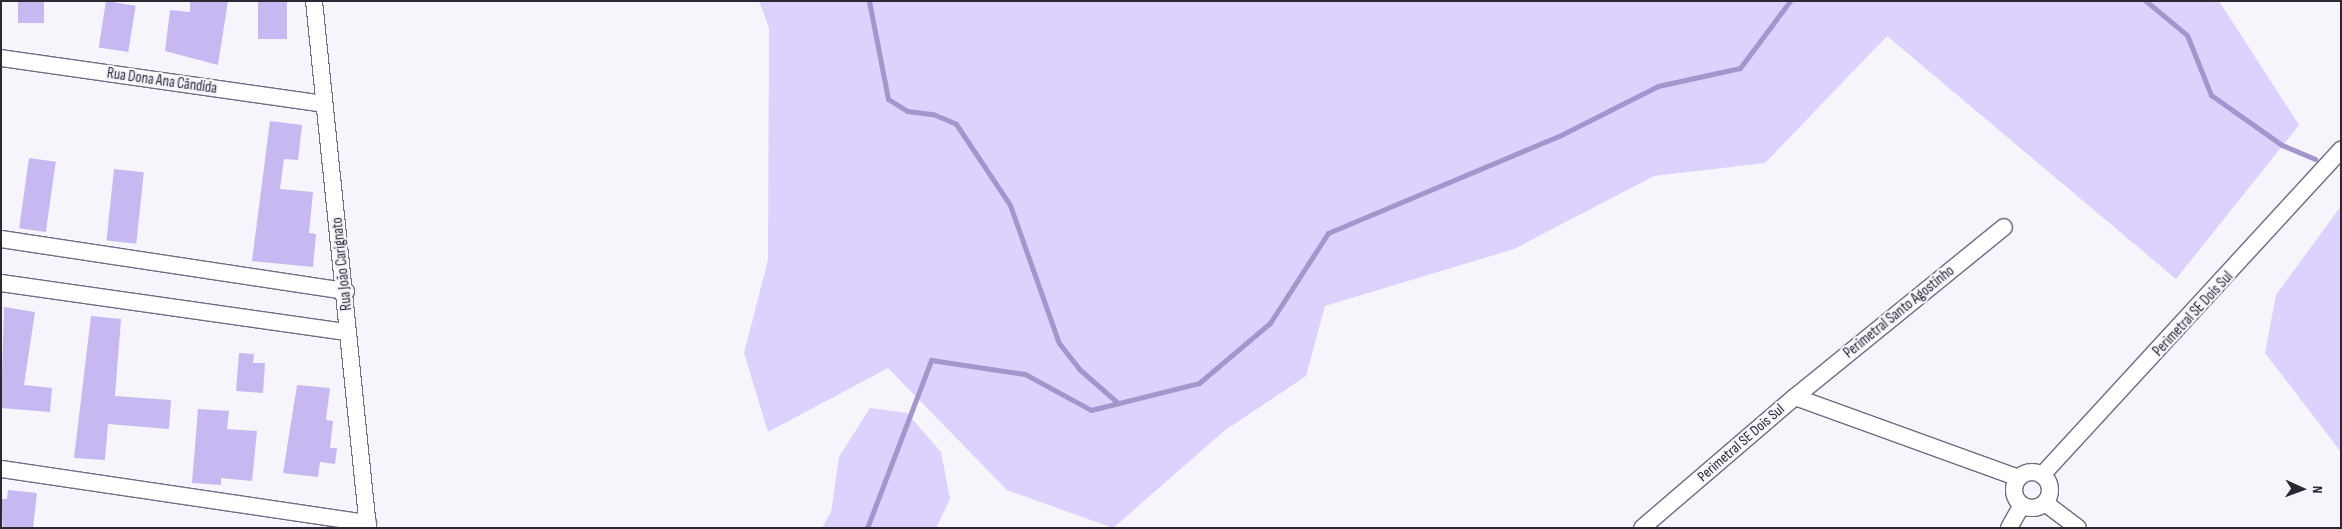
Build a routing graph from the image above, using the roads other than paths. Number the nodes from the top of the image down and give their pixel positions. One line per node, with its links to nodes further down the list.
1 (314, 1): 3 (street, Rua João Carignato)
2 (1, 58): 3 (street, Rua Dona Ana Cândida)
3 (323, 104): 8 (street, Rua João Carignato)
4 (2338, 153): 12 (street, Perimetral SE Dois Sul)
5 (2004, 228): 10 (street, Perimetral Santo Agostinho)
6 (1, 239): 8 (street)
7 (1, 283): 9 (street)
8 (346, 291): 9 (street, Rua João Carignato)
9 (347, 332): 16 (street, Rua João Carignato)
10 (1794, 397): 13 (street, Perimetral SE Dois Sul); 17 (street, Perimetral SE Dois Sul)
11 (1, 469): 16 (street)
12 (2042, 475): 13 (street); 14 (street)
13 (2019, 478): 15 (street)
14 (2045, 502): 15 (street); 19 (street)
15 (2022, 505): 18 (street)
16 (368, 526)
17 (1642, 528)
18 (2009, 528)
19 (2078, 528)

